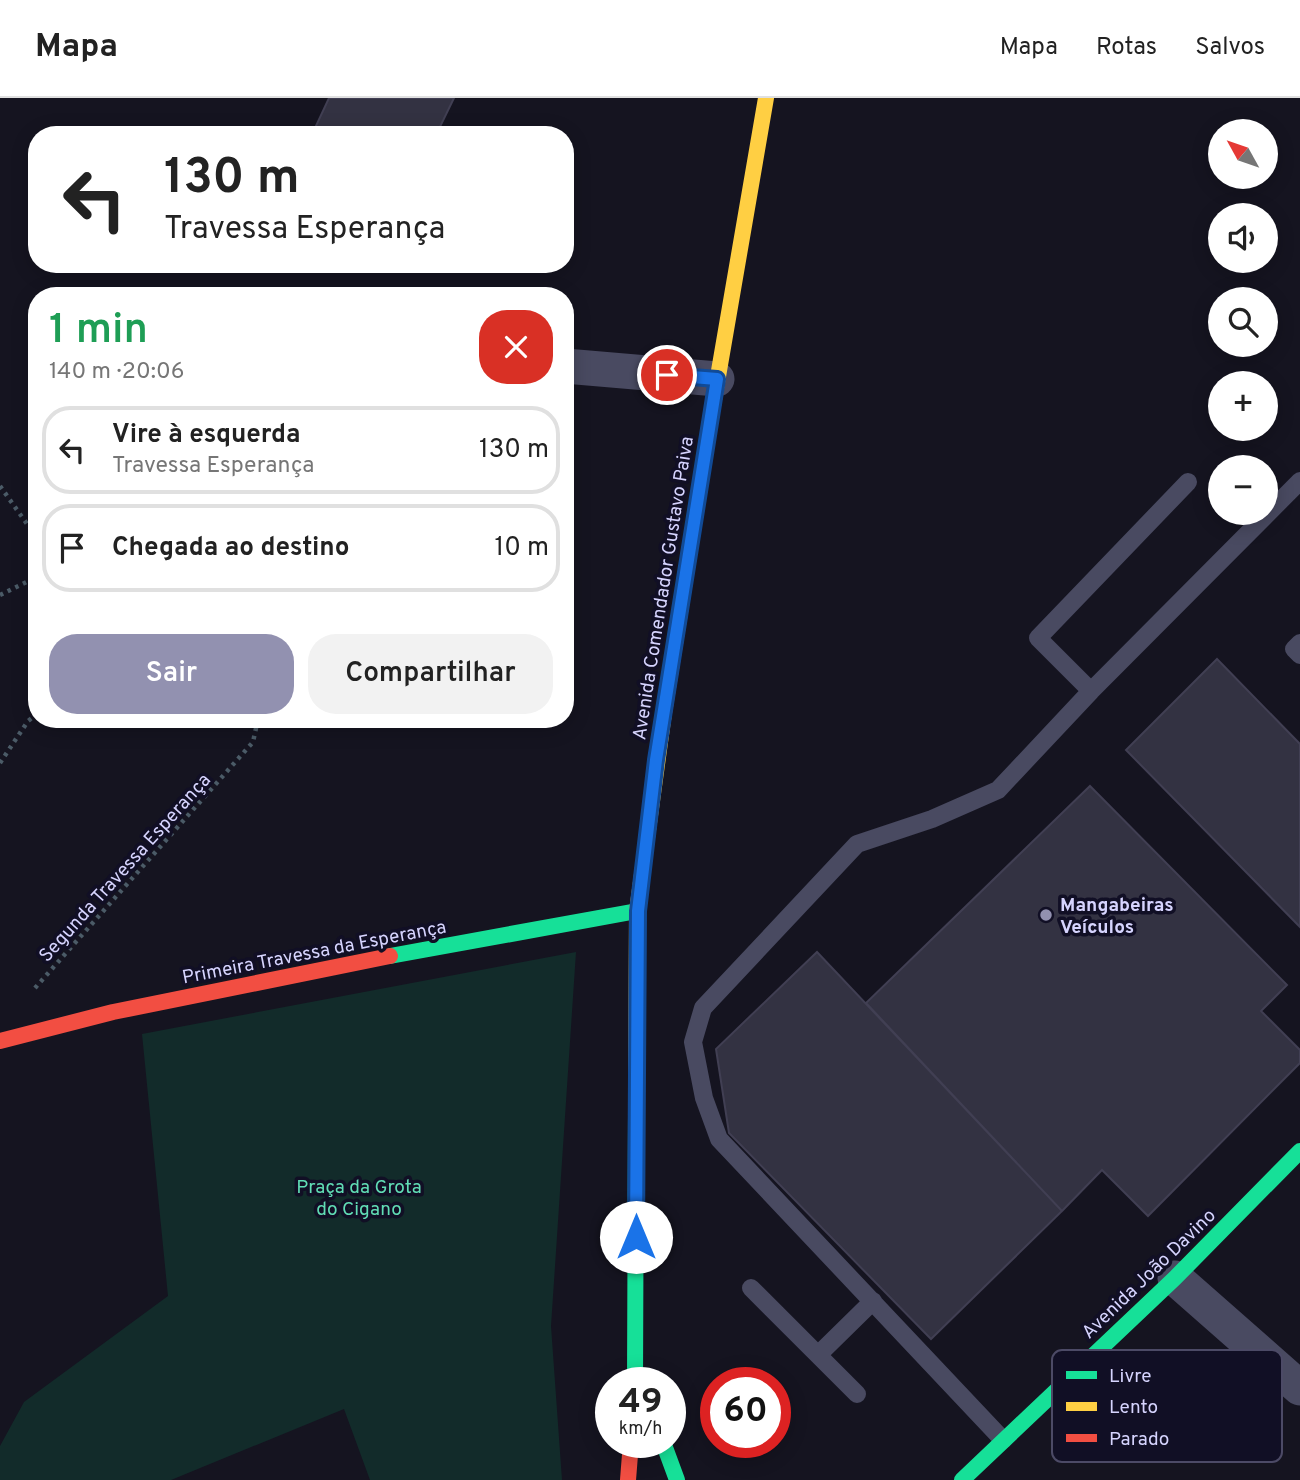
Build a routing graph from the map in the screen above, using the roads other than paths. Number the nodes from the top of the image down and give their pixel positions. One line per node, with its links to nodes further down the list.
1 (766, 98): 3 (main road, Avenida Comendador Gustavo Paiva)
2 (574, 367): 3 (street)
3 (717, 379): 9 (main road, Avenida Comendador Gustavo Paiva)
4 (1300, 481): 8 (lane)
5 (1188, 482): 8 (lane)
6 (1300, 643): 7 (lane)
7 (1300, 654)
8 (1091, 691): 14 (lane)
9 (638, 911): 10 (main road, Primeira Travessa da Esperança); 18 (main road, Avenida Comendador Gustavo Paiva)
10 (0, 1041)
11 (1300, 1151): 12 (main road, Avenida João Davino)
12 (1175, 1278): 15 (main road, Avenida João Davino); 16 (street)
13 (751, 1288): 17 (lane)
14 (873, 1301): 17 (lane); 23 (lane)
15 (1099, 1350)
16 (1257, 1350)
17 (818, 1355): 21 (lane)
18 (636, 1367)
19 (1282, 1372): 20 (street)
20 (1300, 1388)
21 (857, 1394)
22 (1052, 1394): 23 (main road, Avenida João Davino)
23 (1003, 1440): 28 (main road, Avenida João Davino)
24 (630, 1458): 26 (main road)
25 (669, 1458): 27 (main road)
26 (628, 1480)
27 (677, 1480)
28 (962, 1480)

